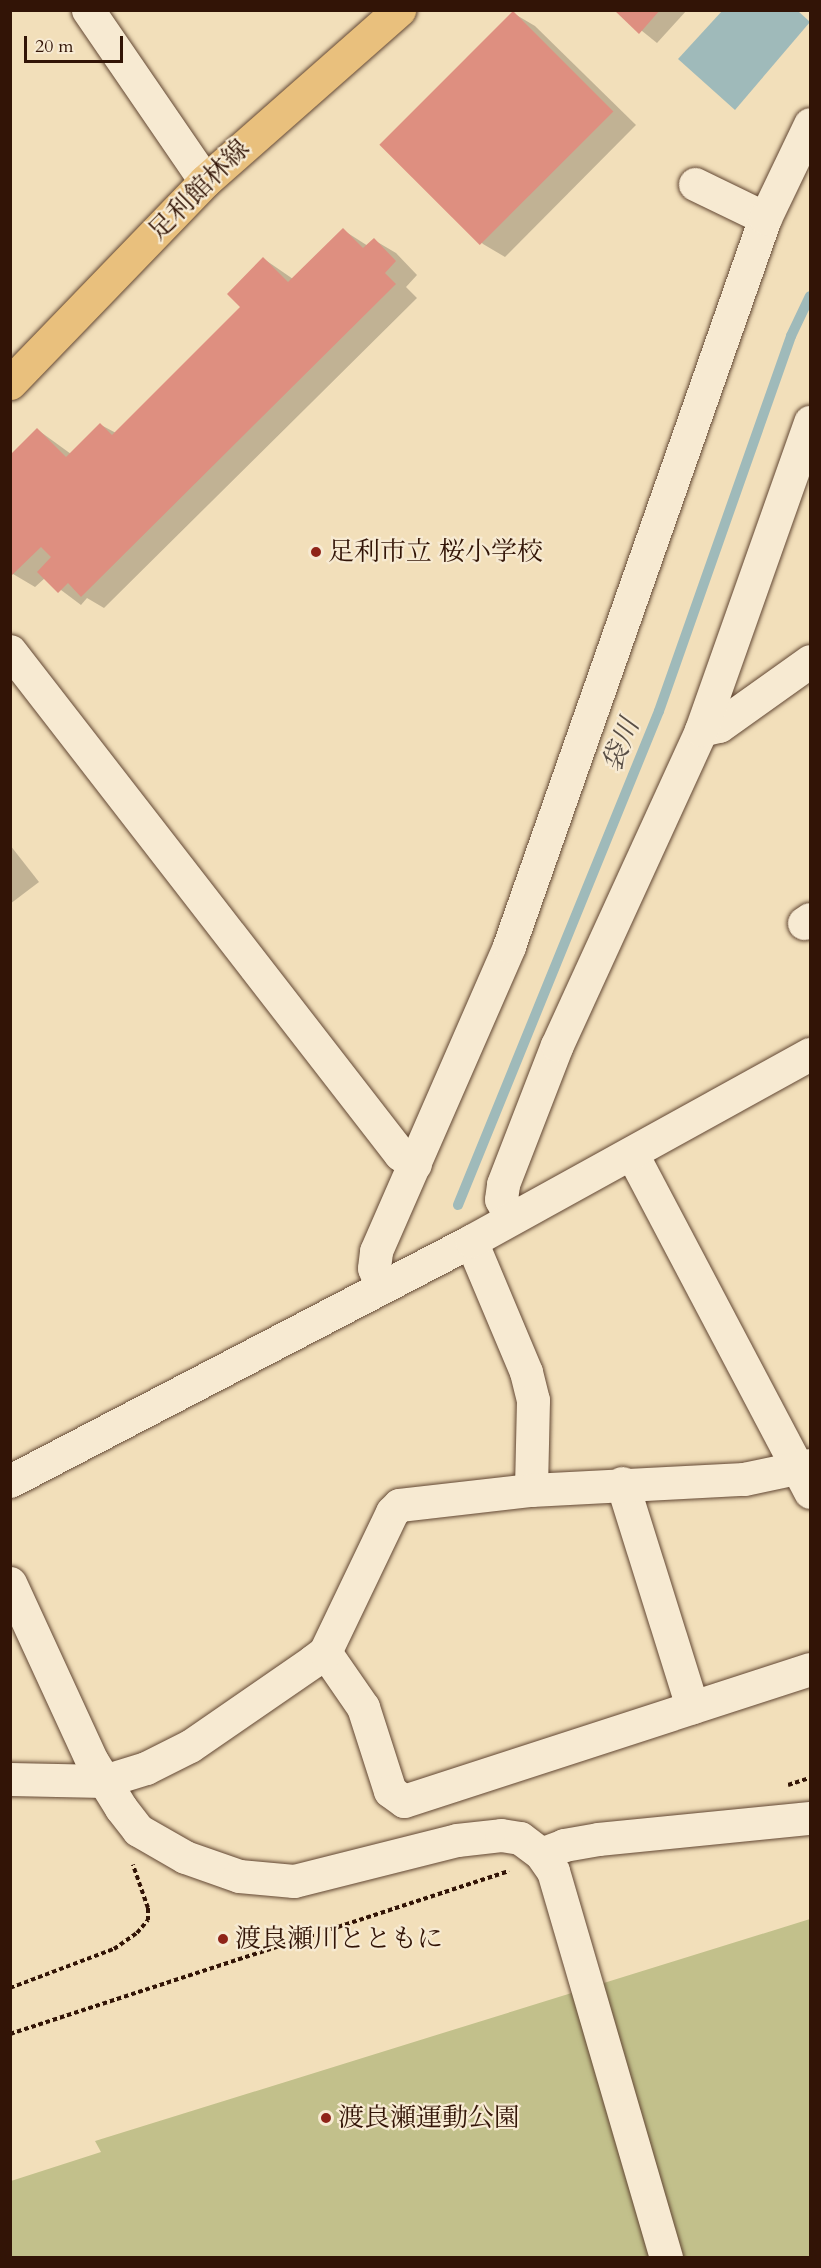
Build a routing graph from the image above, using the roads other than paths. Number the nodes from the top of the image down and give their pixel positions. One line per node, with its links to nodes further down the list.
1 (87, 10): 4 (street)
2 (399, 10): 4 (main road, 足利館林線)
3 (810, 124): 6 (street)
4 (205, 181): 7 (main road, 足利館林線)
5 (694, 184): 6 (street)
6 (765, 218): 14 (street)
7 (10, 383)
8 (810, 422): 11 (street)
9 (10, 651): 14 (street)
10 (810, 661): 11 (street)
11 (701, 730): 15 (street)
12 (810, 1054): 13 (street)
13 (632, 1154): 15 (street); 18 (street)
14 (415, 1164): 17 (street)
15 (511, 1218): 16 (street)
16 (471, 1240): 17 (street); 21 (street)
17 (381, 1286): 19 (street)
18 (806, 1475): 20 (street)
19 (10, 1481)
20 (622, 1483): 21 (street); 25 (street)
21 (531, 1490): 23 (street)
22 (10, 1583): 27 (street)
23 (325, 1652): 25 (street); 27 (street)
24 (810, 1669): 25 (street)
25 (692, 1707)
26 (10, 1779): 27 (street)
27 (104, 1781): 29 (street)
28 (810, 1818): 29 (street)
29 (537, 1864): 30 (street)
30 (666, 2258)

